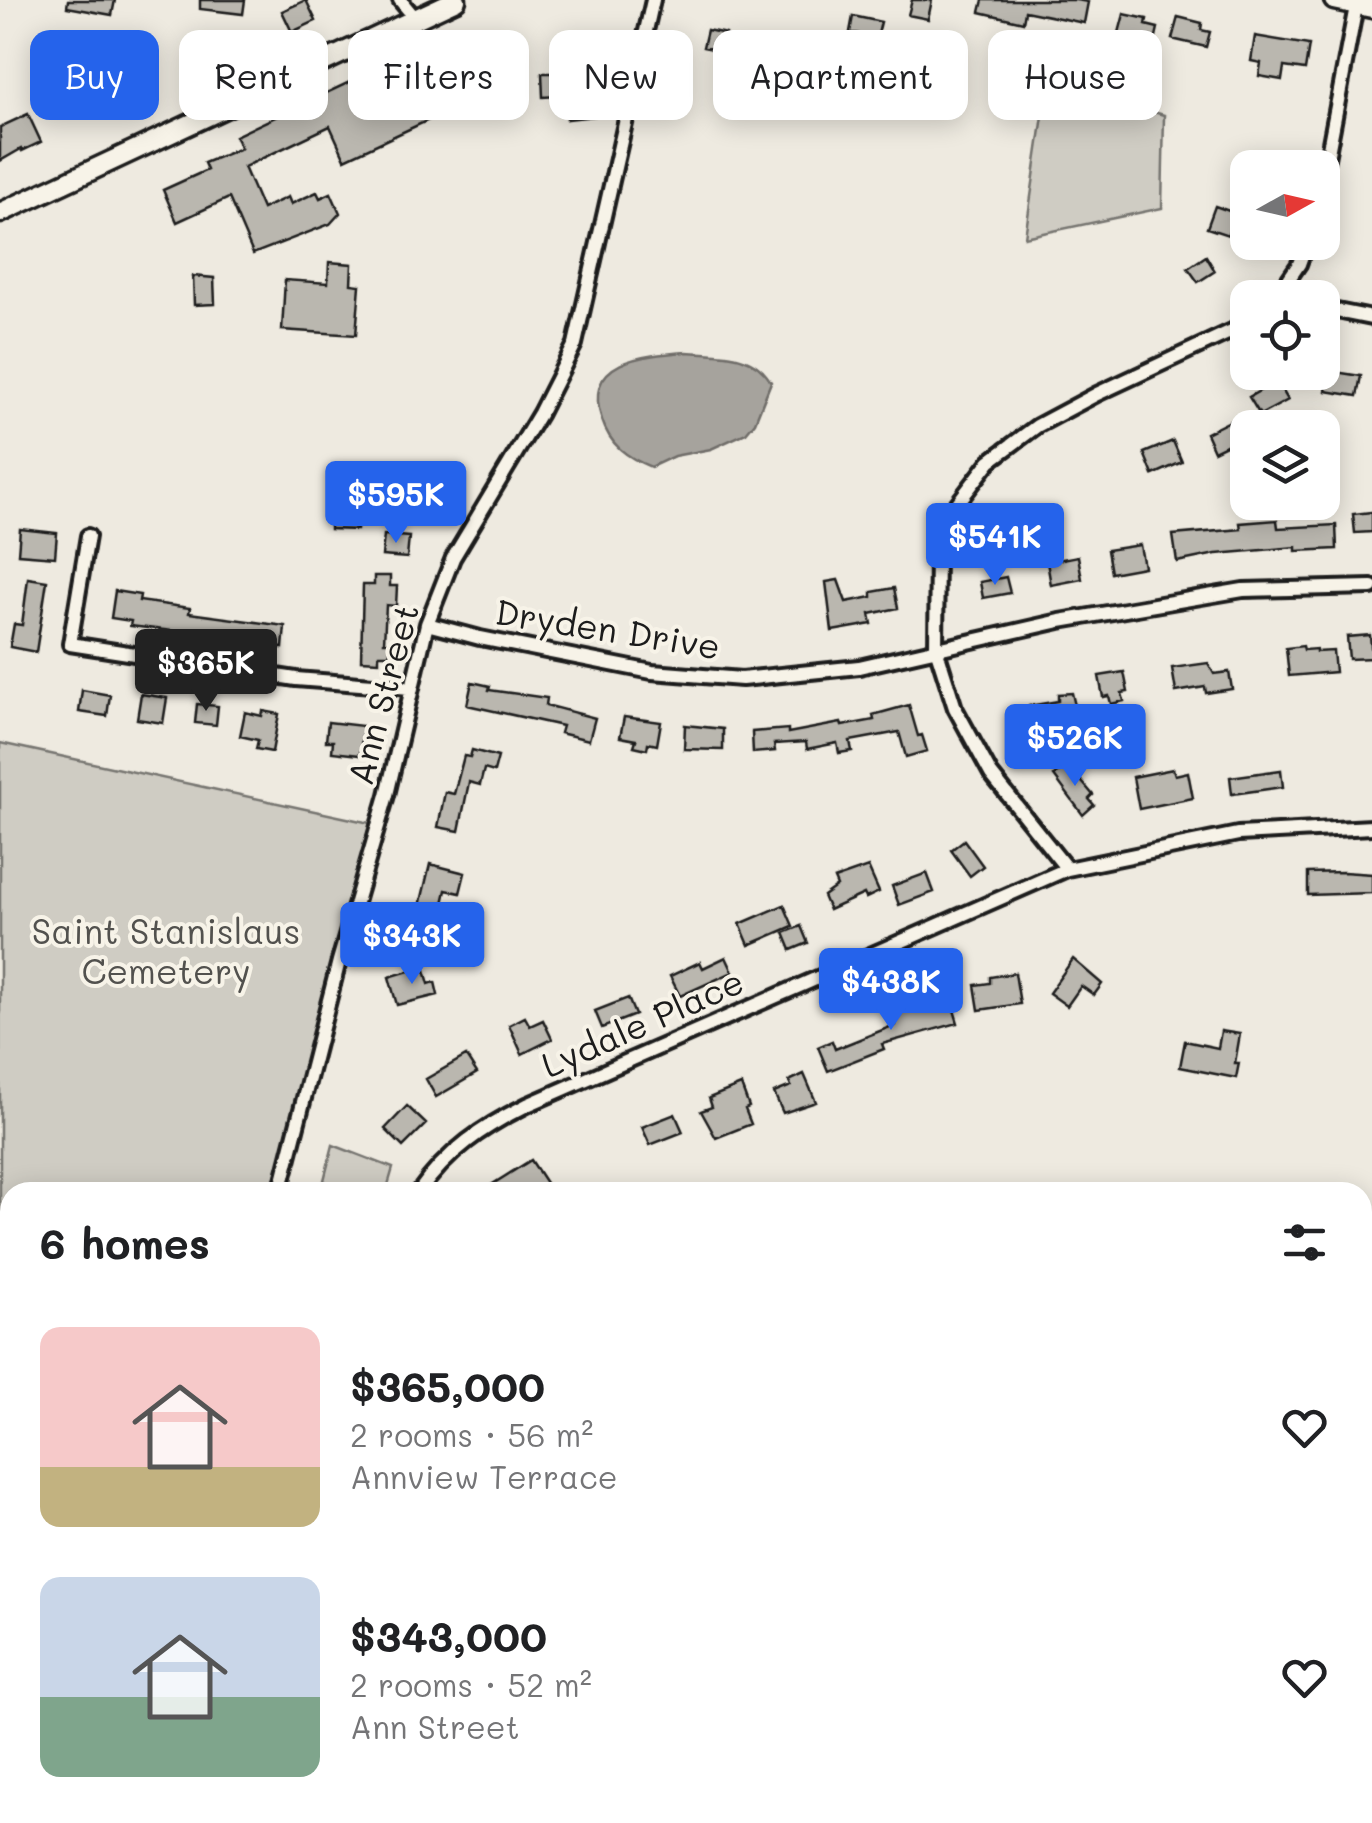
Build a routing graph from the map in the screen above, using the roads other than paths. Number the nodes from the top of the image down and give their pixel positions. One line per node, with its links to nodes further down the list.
1 (400, 0): 6 (street)
2 (456, 0): 6 (main road)
3 (653, 0): 14 (street, Ann Street)
4 (1334, 0): 5 (main road)
5 (1362, 4): 7 (street)
6 (414, 18): 8 (main road)
7 (1330, 150)
8 (0, 213)
9 (1340, 312): 10 (street)
10 (1372, 318)
11 (1230, 332): 15 (street)
12 (88, 536): 16 (street)
13 (1372, 587): 15 (street, Dryden Drive)
14 (427, 624): 15 (street, Dryden Drive); 16 (street, Ann Street)
15 (936, 648): 18 (street)
16 (411, 688): 19 (street, Ann Street)
17 (1372, 827): 18 (street, Lydale Place)
18 (1067, 870): 20 (street, Lydale Place)
19 (283, 1182)
20 (427, 1182)

